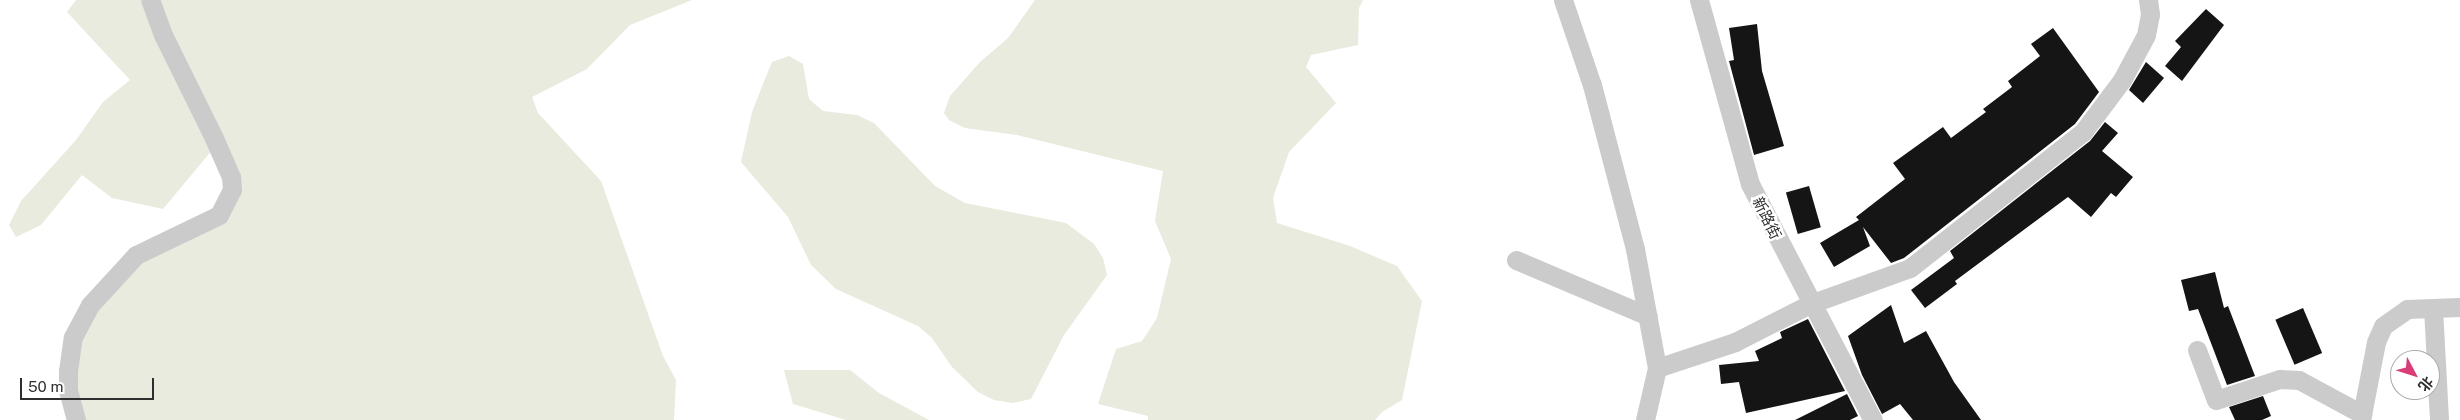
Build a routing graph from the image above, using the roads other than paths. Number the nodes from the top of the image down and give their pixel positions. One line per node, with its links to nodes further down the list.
1 (150, 0): 13 (street)
2 (1563, 0): 9 (street)
3 (1699, 0): 6 (street, 新路街)
4 (2148, 0): 6 (street)
5 (1516, 260): 9 (street)
6 (1810, 304): 11 (street); 15 (street, 新路街)
7 (2460, 306): 8 (street)
8 (2433, 308): 12 (street); 16 (street)
9 (1648, 316): 11 (street)
10 (2197, 350): 12 (street)
11 (1657, 368): 14 (street)
12 (2361, 417)
13 (76, 420)
14 (1645, 420)
15 (1873, 420)
16 (2439, 420)

